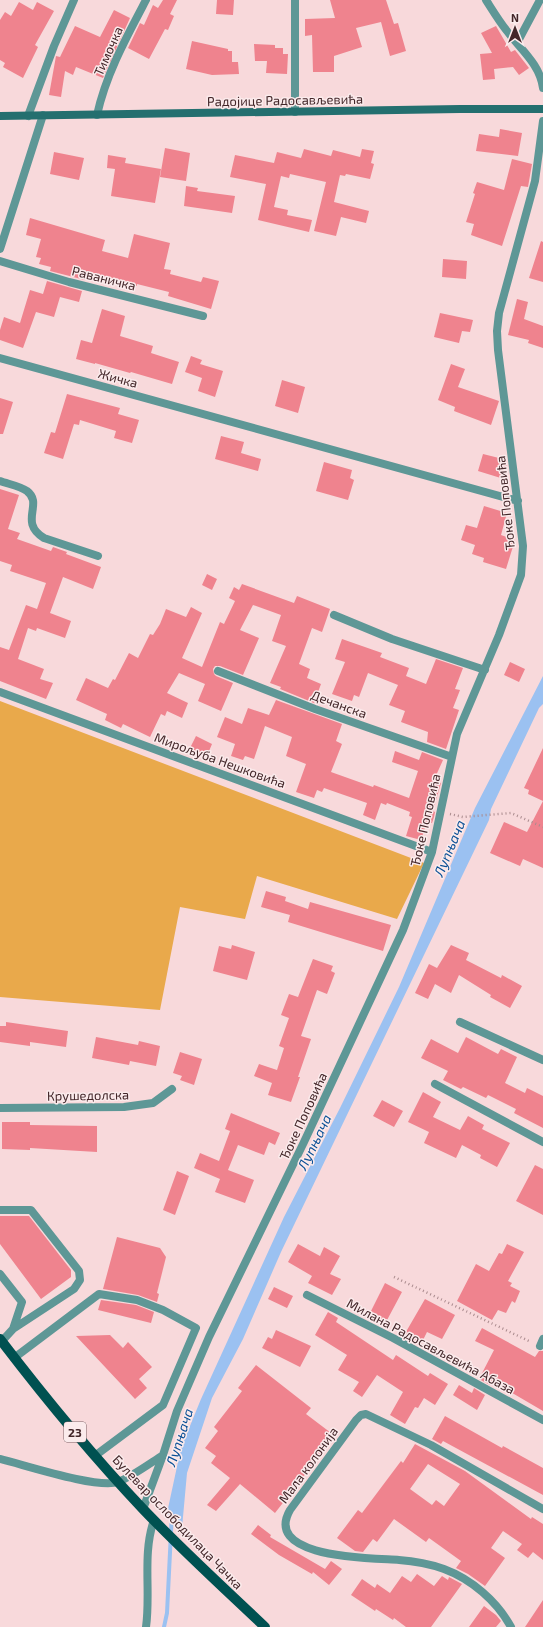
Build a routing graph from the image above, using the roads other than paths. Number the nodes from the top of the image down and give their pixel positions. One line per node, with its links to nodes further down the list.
1 (74, 0): 13 (street)
2 (146, 0): 11 (street, Тимочка)
3 (295, 0): 9 (street)
4 (486, 0): 6 (street)
5 (540, 0): 6 (street)
6 (517, 44): 7 (street)
7 (543, 88)
8 (543, 109): 9 (main road, Радојице Радосављевића)
9 (295, 112): 11 (main road, Радојице Радосављевића)
10 (43, 115): 11 (main road, Радојице Радосављевића); 13 (main road, Радојице Радосављевића); 15 (street)
11 (97, 115)
12 (0, 116): 13 (main road, Радојице Радосављевића)
13 (28, 116)
14 (543, 121): 20 (street, Ђоке Поповића)
15 (0, 249)
16 (0, 261): 17 (street, Раваничка)
17 (203, 316)
18 (0, 358): 20 (street, Жичка)
19 (0, 481): 21 (street)
20 (518, 501): 23 (street, Ђоке Поповића)
21 (98, 556)
22 (334, 615): 23 (street)
23 (485, 670): 26 (street, Ђоке Поповића)
24 (218, 671): 26 (street, Дечанска)
25 (0, 692): 27 (street, Мирољуба Нешковића)
26 (452, 757): 27 (street, Ђоке Поповића)
27 (432, 852): 42 (street, Ђоке Поповића)
28 (460, 1022): 29 (street)
29 (543, 1060)
30 (435, 1084): 33 (street)
31 (172, 1089): 32 (street, Крушедолска)
32 (0, 1108)
33 (543, 1142)
34 (0, 1210): 37 (street)
35 (0, 1274): 37 (street)
36 (307, 1295): 40 (street, Милана Радосављевића Абаза)
37 (13, 1329): 38 (street)
38 (1, 1340): 39 (main road, Булевар ослободилаца Чачка / 23)
39 (14, 1358): 41 (main road, Булевар ослободилаца Чачка / 23); 41 (street)
40 (543, 1420)
41 (96, 1455): 44 (main road, Булевар ослободилаца Чачка / 23)
42 (164, 1455): 44 (street); 45 (street, Ђоке Поповића)
43 (0, 1458): 44 (street)
44 (118, 1481): 45 (main road, Булевар ослободилаца Чачка / 23)
45 (143, 1509): 47 (main road, Булевар ослободилаца Чачка / 23)
46 (543, 1509): 50 (street, Мала колонија)
47 (154, 1520): 48 (street); 49 (main road, Булевар ослободилаца Чачка / 23)
48 (146, 1627)
49 (265, 1627)
50 (511, 1627)

